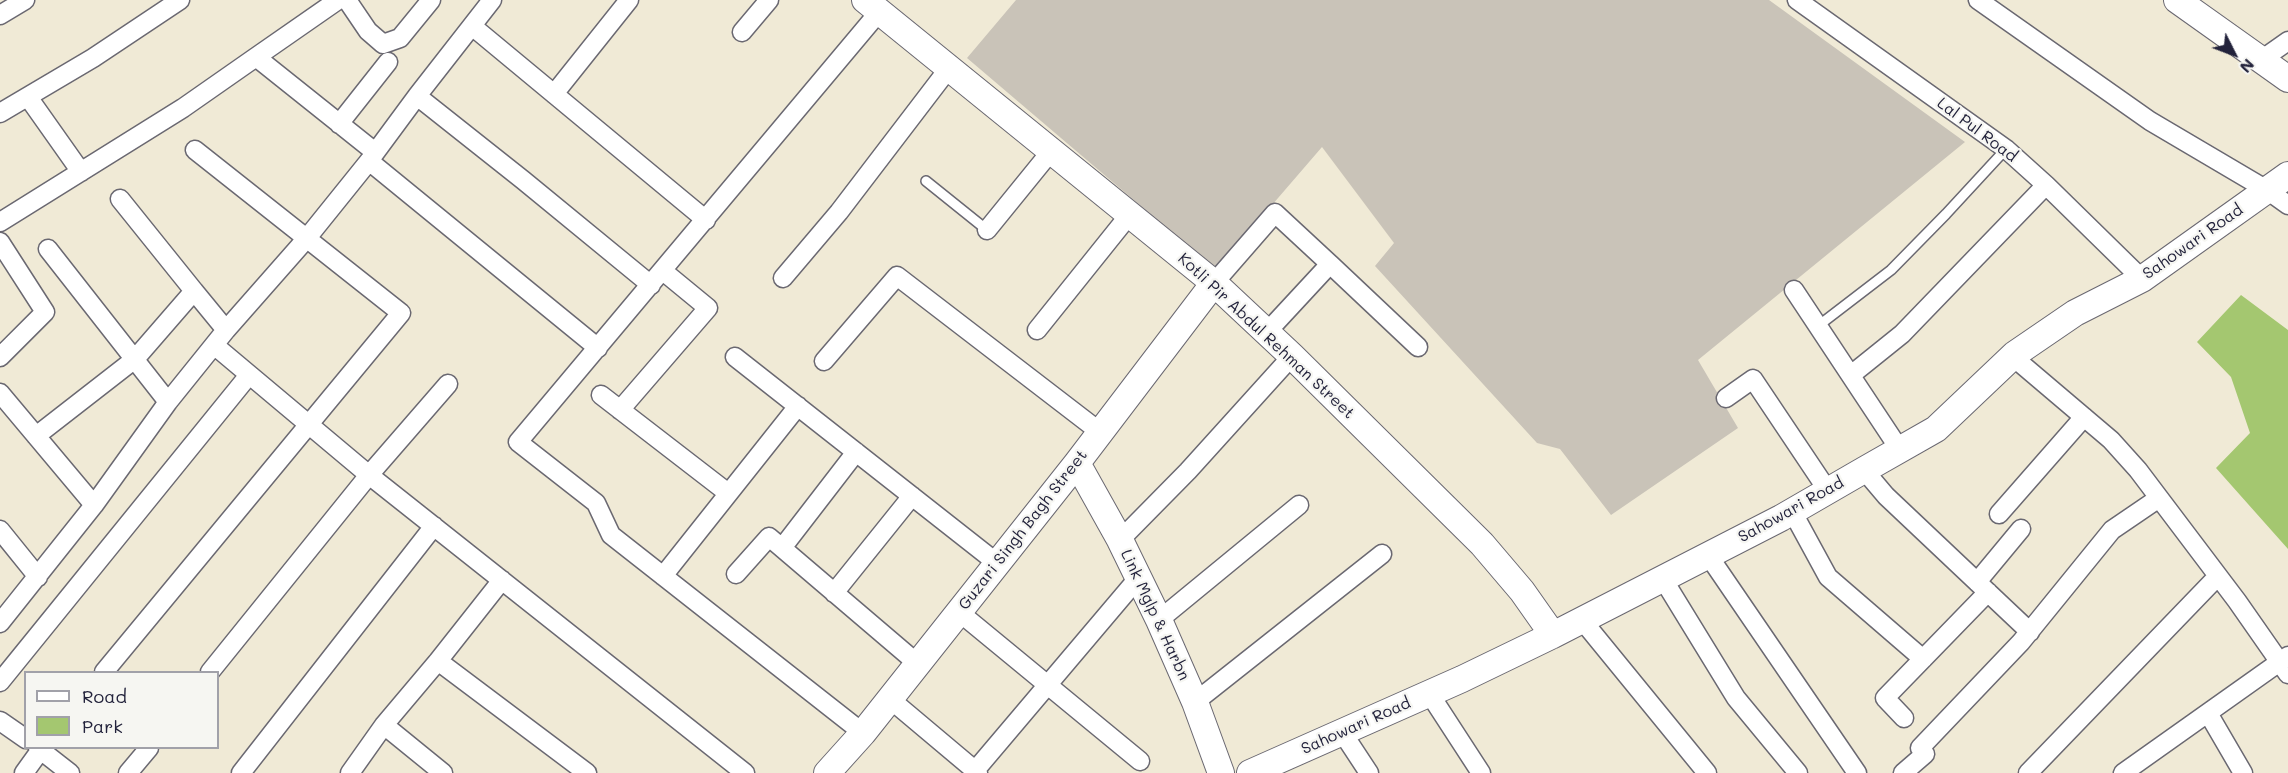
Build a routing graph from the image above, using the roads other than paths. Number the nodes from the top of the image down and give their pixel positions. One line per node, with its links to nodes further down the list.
1 (25, 0): 13 (street)
2 (180, 0): 24 (street)
3 (338, 0): 17 (street)
4 (347, 0): 5 (street)
5 (431, 0)
6 (492, 0): 14 (street)
7 (629, 0): 22 (street)
8 (769, 0): 15 (street)
9 (1797, 0): 27 (street, Lal Pul Road)
10 (1978, 0): 35 (street)
11 (2192, 4): 18 (street)
12 (872, 6): 20 (street, Kotli Pir Abdul Rehman Street); 39 (street)
13 (0, 15)
14 (472, 26): 22 (street); 23 (street)
15 (742, 32)
16 (2288, 41): 18 (street)
17 (256, 57): 26 (street); 31 (street)
18 (2261, 60): 21 (street)
19 (388, 62): 26 (street)
20 (949, 68): 29 (street, Kotli Pir Abdul Rehman Street); 47 (street)
21 (2288, 80)
22 (554, 94): 39 (street)
23 (417, 96): 30 (street); 50 (street)
24 (28, 97): 25 (street); 31 (street)
25 (0, 113)
26 (339, 124): 30 (street)
27 (2006, 149): 34 (street, Lal Pul Road); 53 (lane)
28 (195, 150): 42 (street)
29 (1052, 150): 38 (street, Kotli Pir Abdul Rehman Street); 41 (street)
30 (372, 156): 42 (street); 59 (street)
31 (81, 172): 40 (street)
32 (2288, 175): 35 (street, Sahowari Road)
33 (926, 181): 41 (lane)
34 (2046, 185): 48 (street, Lal Pul Road); 67 (street)
35 (2267, 190): 37 (street); 48 (street, Sahowari Road)
36 (120, 199): 52 (street)
37 (2288, 205)
38 (1130, 214): 49 (street, Kotli Pir Abdul Rehman Street); 55 (street)
39 (705, 220): 46 (street)
40 (0, 222)
41 (987, 230)
42 (307, 238): 54 (street); 76 (street)
43 (0, 242): 62 (street)
44 (48, 249): 64 (street)
45 (1330, 264): 49 (street); 56 (street); 58 (street)
46 (663, 271): 50 (street); 74 (street)
47 (783, 278)
48 (2142, 279): 61 (street, Sahowari Road)
49 (1214, 282): 56 (street, Kotli Pir Abdul Rehman Street); 77 (street, Guzari Singh Bagh Street)
50 (651, 285): 59 (street)
51 (1794, 290): 53 (street)
52 (194, 291): 54 (street); 64 (street)
53 (1818, 326): 67 (street)
54 (226, 330): 57 (street)
55 (1037, 330)
56 (1267, 332): 60 (street, Kotli Pir Abdul Rehman Street)
57 (214, 345): 66 (street); 72 (street)
58 (1418, 347)
59 (598, 348): 101 (street)
60 (1292, 356): 95 (street); 114 (street, Kotli Pir Abdul Rehman Street)
61 (2012, 356): 75 (street); 79 (street, Sahowari Road)
62 (0, 357)
63 (735, 357): 73 (street)
64 (135, 359): 72 (street); 78 (street)
65 (824, 361): 77 (street)
66 (249, 375): 76 (street); 121 (street)
67 (1851, 375): 79 (street)
68 (448, 384): 83 (street)
69 (0, 393): 78 (street)
70 (601, 395): 74 (street)
71 (1726, 398): 84 (street)
72 (168, 402): 89 (street)
73 (798, 406): 80 (street); 85 (street)
74 (620, 410): 85 (street)
75 (2084, 417): 87 (street); 91 (street)
76 (309, 424): 83 (street); 119 (street)
77 (1100, 432): 81 (street, Guzari Singh Bagh Street)
78 (36, 436): 89 (street)
79 (1900, 450): 82 (street, Sahowari Road)
80 (856, 452): 86 (street); 96 (street)
81 (1077, 463): 95 (street, Link Mglp & Harbn); 99 (street, Guzari Singh Bagh Street)
82 (1864, 470): 84 (street, Sahowari Road); 107 (street)
83 (369, 475): 92 (street); 120 (street)
84 (1828, 491): 90 (street, Sahowari Road)
85 (728, 493): 101 (street)
86 (912, 496): 99 (street); 108 (street)
87 (2159, 498): 102 (street); 113 (street)
88 (1299, 505): 110 (street)
89 (94, 506): 103 (street)
90 (1792, 511): 98 (street, Sahowari Road); 115 (street)
91 (1999, 514)
92 (434, 525): 106 (street); 141 (street)
93 (2021, 529): 107 (street)
94 (0, 530): 103 (street)
95 (1120, 540): 104 (street, Link Mglp & Harbn)
96 (782, 548): 100 (street); 108 (street)
97 (1382, 554): 125 (street)
98 (1708, 555): 105 (street, Sahowari Road); 153 (street)
99 (997, 563): 109 (street, Guzari Singh Bagh Street)
100 (736, 574)
101 (663, 576): 131 (street)
102 (2218, 576): 118 (street); 155 (street)
103 (38, 577): 112 (street)
104 (1139, 577): 110 (street, Link Mglp & Harbn); 122 (street)
105 (1663, 579): 111 (street, Sahowari Road); 152 (street)
106 (502, 580): 116 (street); 145 (street)
107 (1983, 587): 113 (street); 115 (street)
108 (834, 593): 117 (street)
109 (958, 612): 117 (street, Guzari Singh Bagh Street); 122 (street)
110 (1159, 620): 125 (street, Link Mglp & Harbn)
111 (1582, 620): 114 (street, Sahowari Road); 151 (street)
112 (0, 623)
113 (2030, 632): 154 (street)
114 (1553, 635): 123 (street, Sahowari Road)
115 (1923, 659): 127 (street)
116 (438, 662): 129 (street); 144 (street)
117 (918, 664): 124 (street, Guzari Singh Bagh Street)
118 (2285, 664): 126 (street)
119 (105, 671)
120 (211, 671)
121 (0, 682)
122 (1047, 685): 136 (street); 137 (street)
123 (1430, 693): 130 (street, Sahowari Road); 150 (street)
124 (890, 699): 131 (street, Guzari Singh Bagh Street); 137 (street)
125 (1195, 702): 147 (street, Link Mglp & Harbn)
126 (2208, 713): 156 (street); 157 (street)
127 (1904, 718)
128 (0, 721): 132 (street)
129 (384, 725): 142 (street); 143 (street)
130 (1342, 732): 148 (street, Sahowari Road); 149 (street)
131 (862, 733): 146 (street, Guzari Singh Bagh Street)
132 (24, 738)
133 (39, 749): 138 (street)
134 (41, 749): 139 (street)
135 (147, 749): 140 (street)
136 (1140, 761)
137 (975, 772)
138 (24, 773)
139 (70, 773)
140 (128, 773)
141 (241, 773)
142 (350, 773)
143 (443, 773)
144 (587, 773)
145 (745, 773)
146 (827, 773)
147 (1221, 773)
148 (1250, 773)
149 (1369, 773)
150 (1481, 773)
151 (1707, 773)
152 (1797, 773)
153 (1857, 773)
154 (1903, 773)
155 (2028, 773)
156 (2124, 773)
157 (2243, 773)

